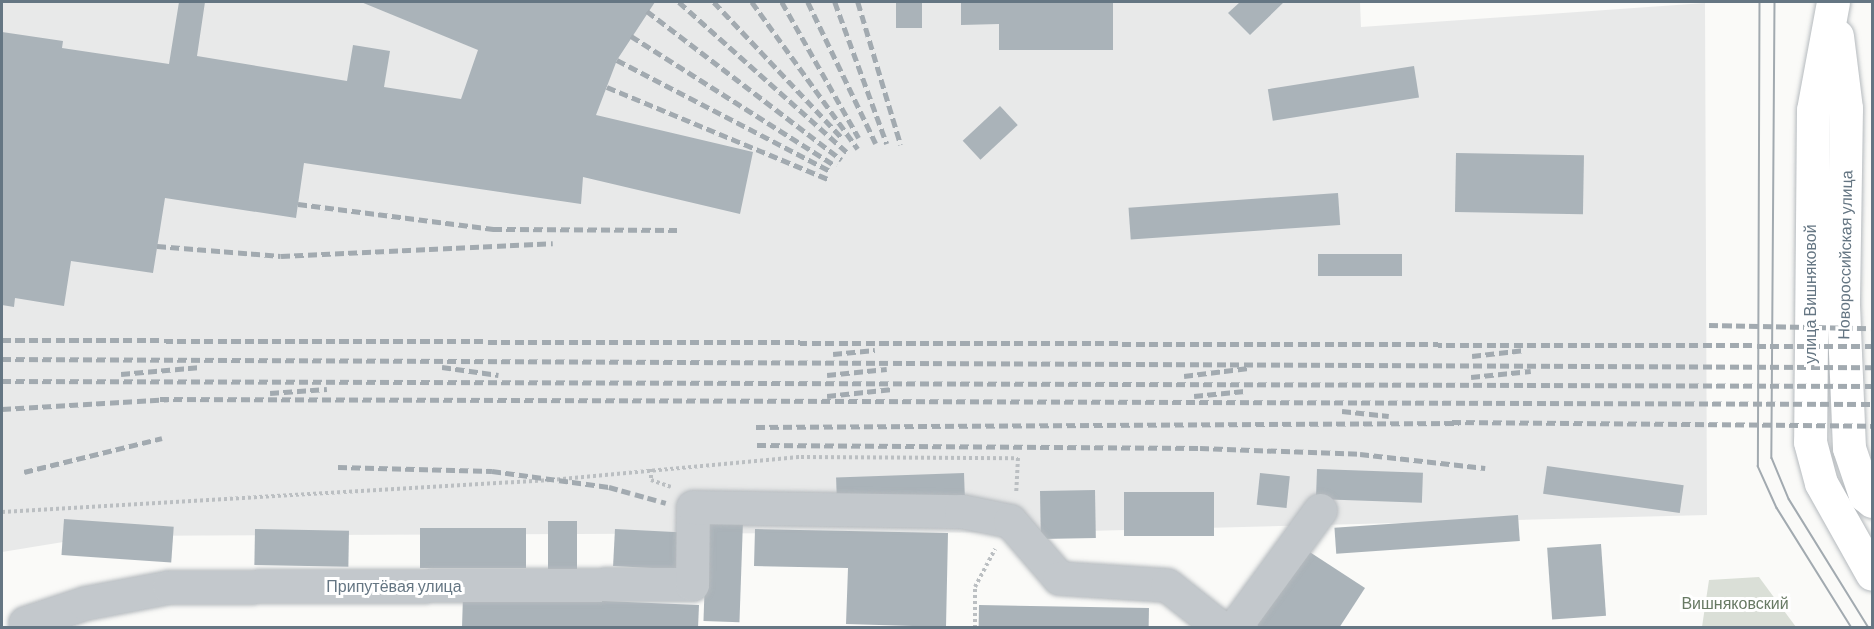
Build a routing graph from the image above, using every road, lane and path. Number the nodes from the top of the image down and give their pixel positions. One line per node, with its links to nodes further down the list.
1 (1833, 2): 2 (main road, Новороссийская улица); 6 (main road, улица Вишняковой)
2 (1872, 501)
3 (1320, 510): 10 (street)
4 (2, 512): 5 (path)
5 (1010, 521): 7 (street, Припутёвая улица); 8 (path); 9 (street)
6 (1872, 574)
7 (25, 623)
8 (975, 627)
9 (1221, 627)
10 (1234, 627)

